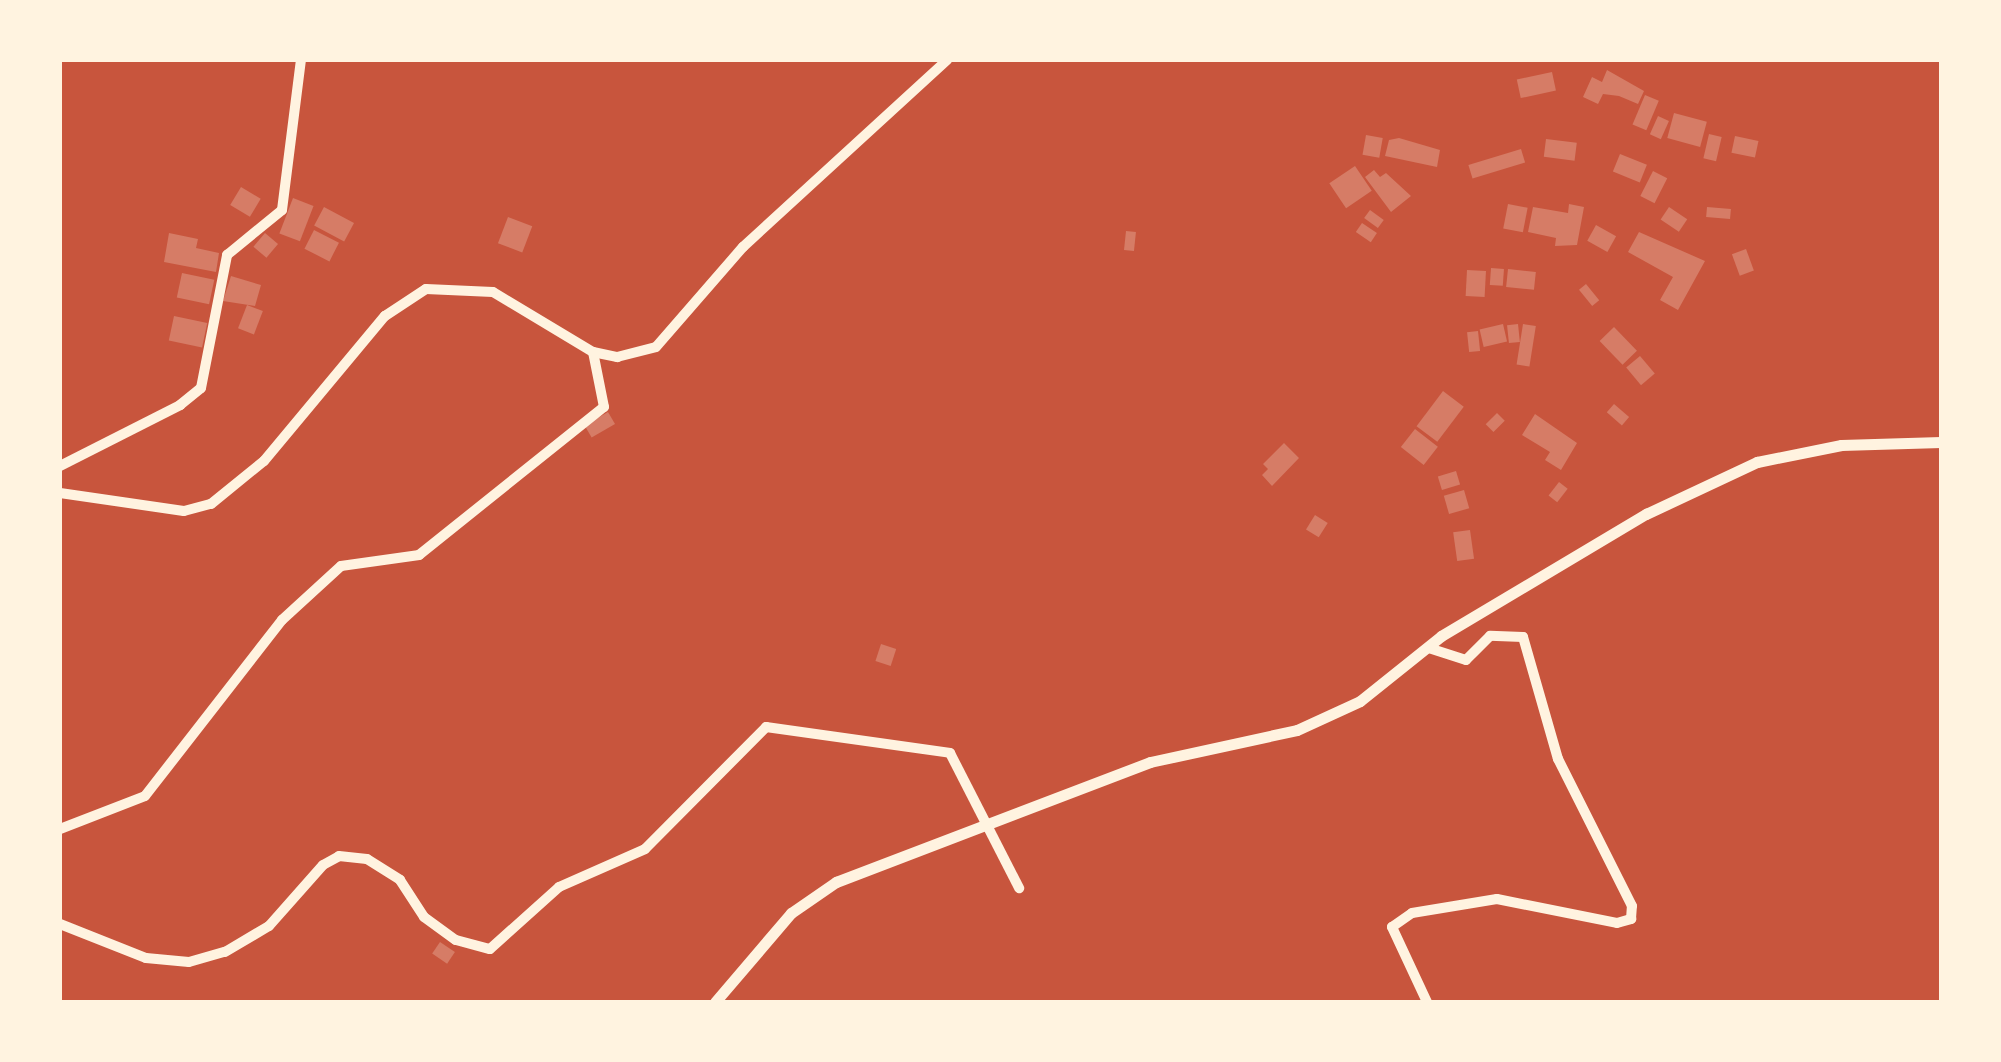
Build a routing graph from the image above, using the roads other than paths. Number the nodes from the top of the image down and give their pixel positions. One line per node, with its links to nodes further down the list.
1 (301, 60): 5 (street)
2 (948, 60): 3 (street)
3 (593, 352): 6 (street); 8 (street)
4 (1941, 442): 7 (street)
5 (60, 466)
6 (60, 494)
7 (1428, 648): 11 (street); 12 (street)
8 (60, 830)
9 (1019, 888): 10 (street)
10 (60, 924)
11 (716, 1002)
12 (1427, 1002)

